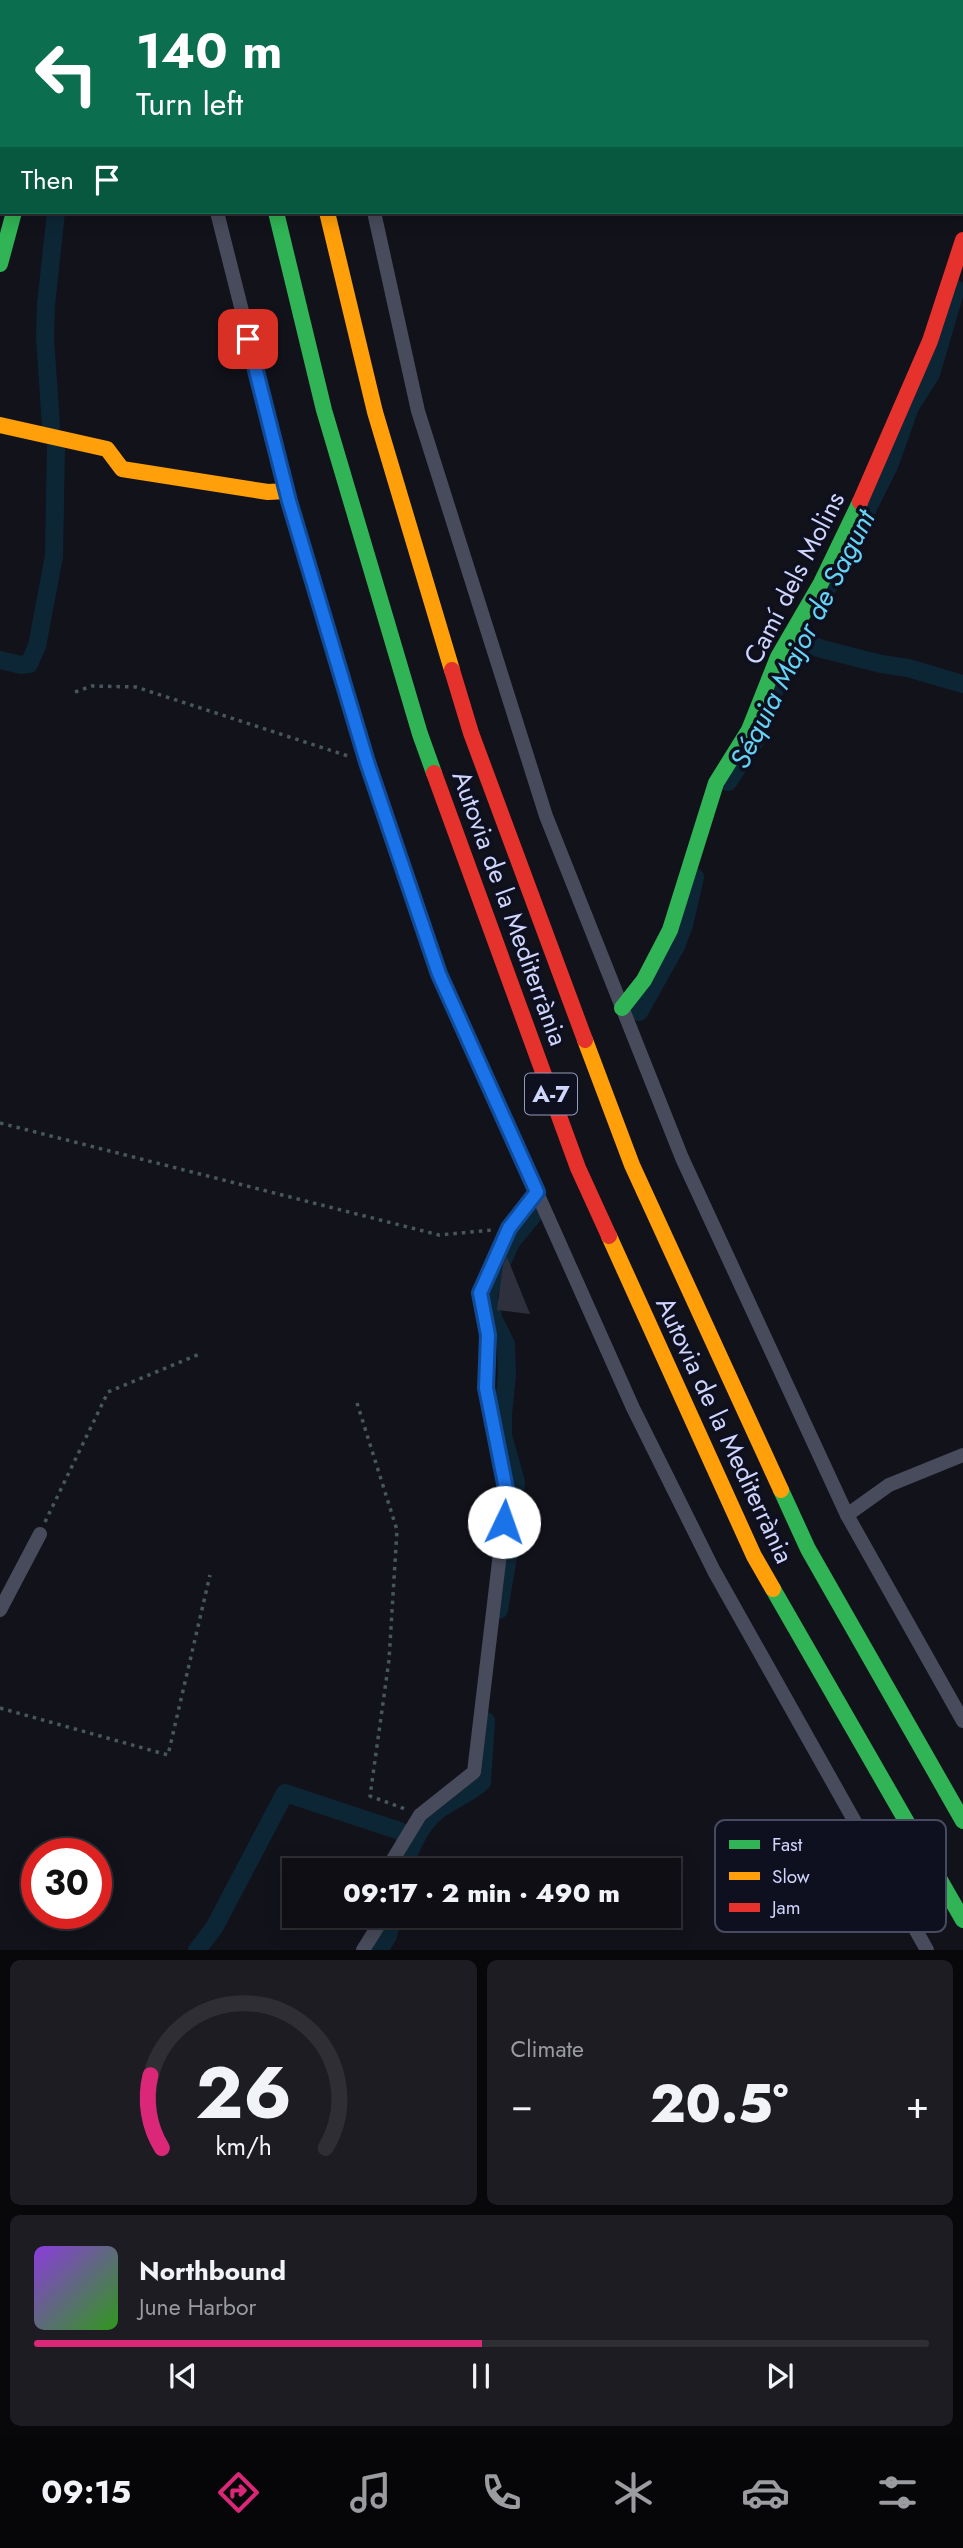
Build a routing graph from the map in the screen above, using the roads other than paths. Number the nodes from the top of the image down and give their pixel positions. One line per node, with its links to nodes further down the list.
1 (13, 214): 7 (main road)
2 (218, 214): 9 (street)
3 (276, 214): 18 (main road, Autovia de la Mediterrània / A-7)
4 (327, 214): 19 (main road, Autovia de la Mediterrània / A-7)
5 (374, 214): 10 (street)
6 (963, 240): 10 (main road, Camí dels Molins)
7 (0, 264)
8 (0, 425): 9 (main road)
9 (287, 491): 11 (street)
10 (622, 1008): 13 (street)
11 (537, 1192): 17 (street); 20 (street)
12 (963, 1455): 13 (street)
13 (847, 1515): 16 (street)
14 (40, 1534): 15 (street)
15 (0, 1610)
16 (963, 1721)
17 (854, 1820)
18 (906, 1820)
19 (963, 1821)
20 (394, 1858)
21 (946, 1890): 22 (main road, Autovia de la Mediterrània / A-7)
22 (963, 1920)
23 (377, 1928): 25 (street)
24 (917, 1932): 26 (street)
25 (363, 1950)
26 (927, 1950)

